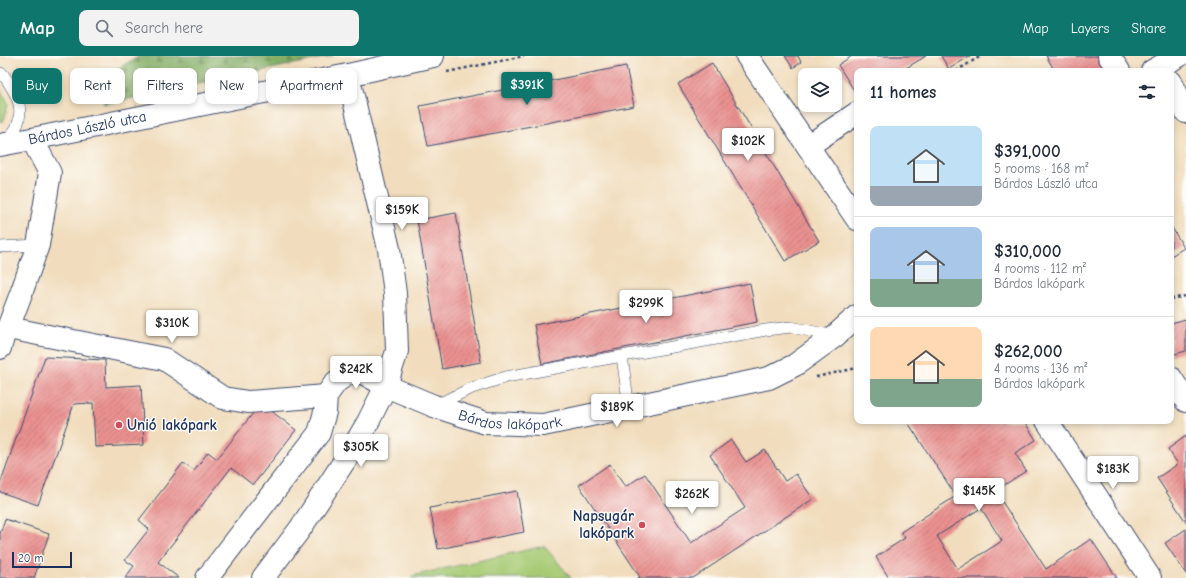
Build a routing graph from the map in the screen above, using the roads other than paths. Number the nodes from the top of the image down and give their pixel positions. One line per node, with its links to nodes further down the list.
1 (433, 56): 6 (street, Bárdos László utca)
2 (747, 56): 14 (street)
3 (1109, 56): 4 (street)
4 (1117, 68)
5 (0, 73): 13 (lane)
6 (357, 73)
7 (1174, 86): 10 (street)
8 (266, 92): 12 (street, Bárdos László utca)
9 (355, 104): 25 (street)
10 (1186, 112)
11 (854, 115): 14 (street)
12 (32, 140): 13 (street, Bárdos László utca); 16 (street)
13 (2, 144)
14 (808, 146): 15 (street)
15 (854, 215)
16 (38, 245): 17 (lane); 20 (street)
17 (0, 247)
18 (854, 319): 19 (street, Bárdos lakópark)
19 (835, 336): 21 (lane); 29 (street, Bárdos lakópark)
20 (4, 338): 26 (street)
21 (622, 356): 28 (lane); 29 (lane)
22 (1186, 373): 23 (street)
23 (1174, 377)
24 (1174, 383): 27 (street)
25 (386, 386): 26 (street, Bárdos lakópark); 28 (street, Bárdos lakópark); 32 (street)
26 (326, 396): 31 (street)
27 (1186, 401)
28 (434, 406): 29 (street, Bárdos lakópark)
29 (629, 408)
30 (1049, 424): 33 (street)
31 (207, 578)
32 (263, 578)
33 (1150, 578)

